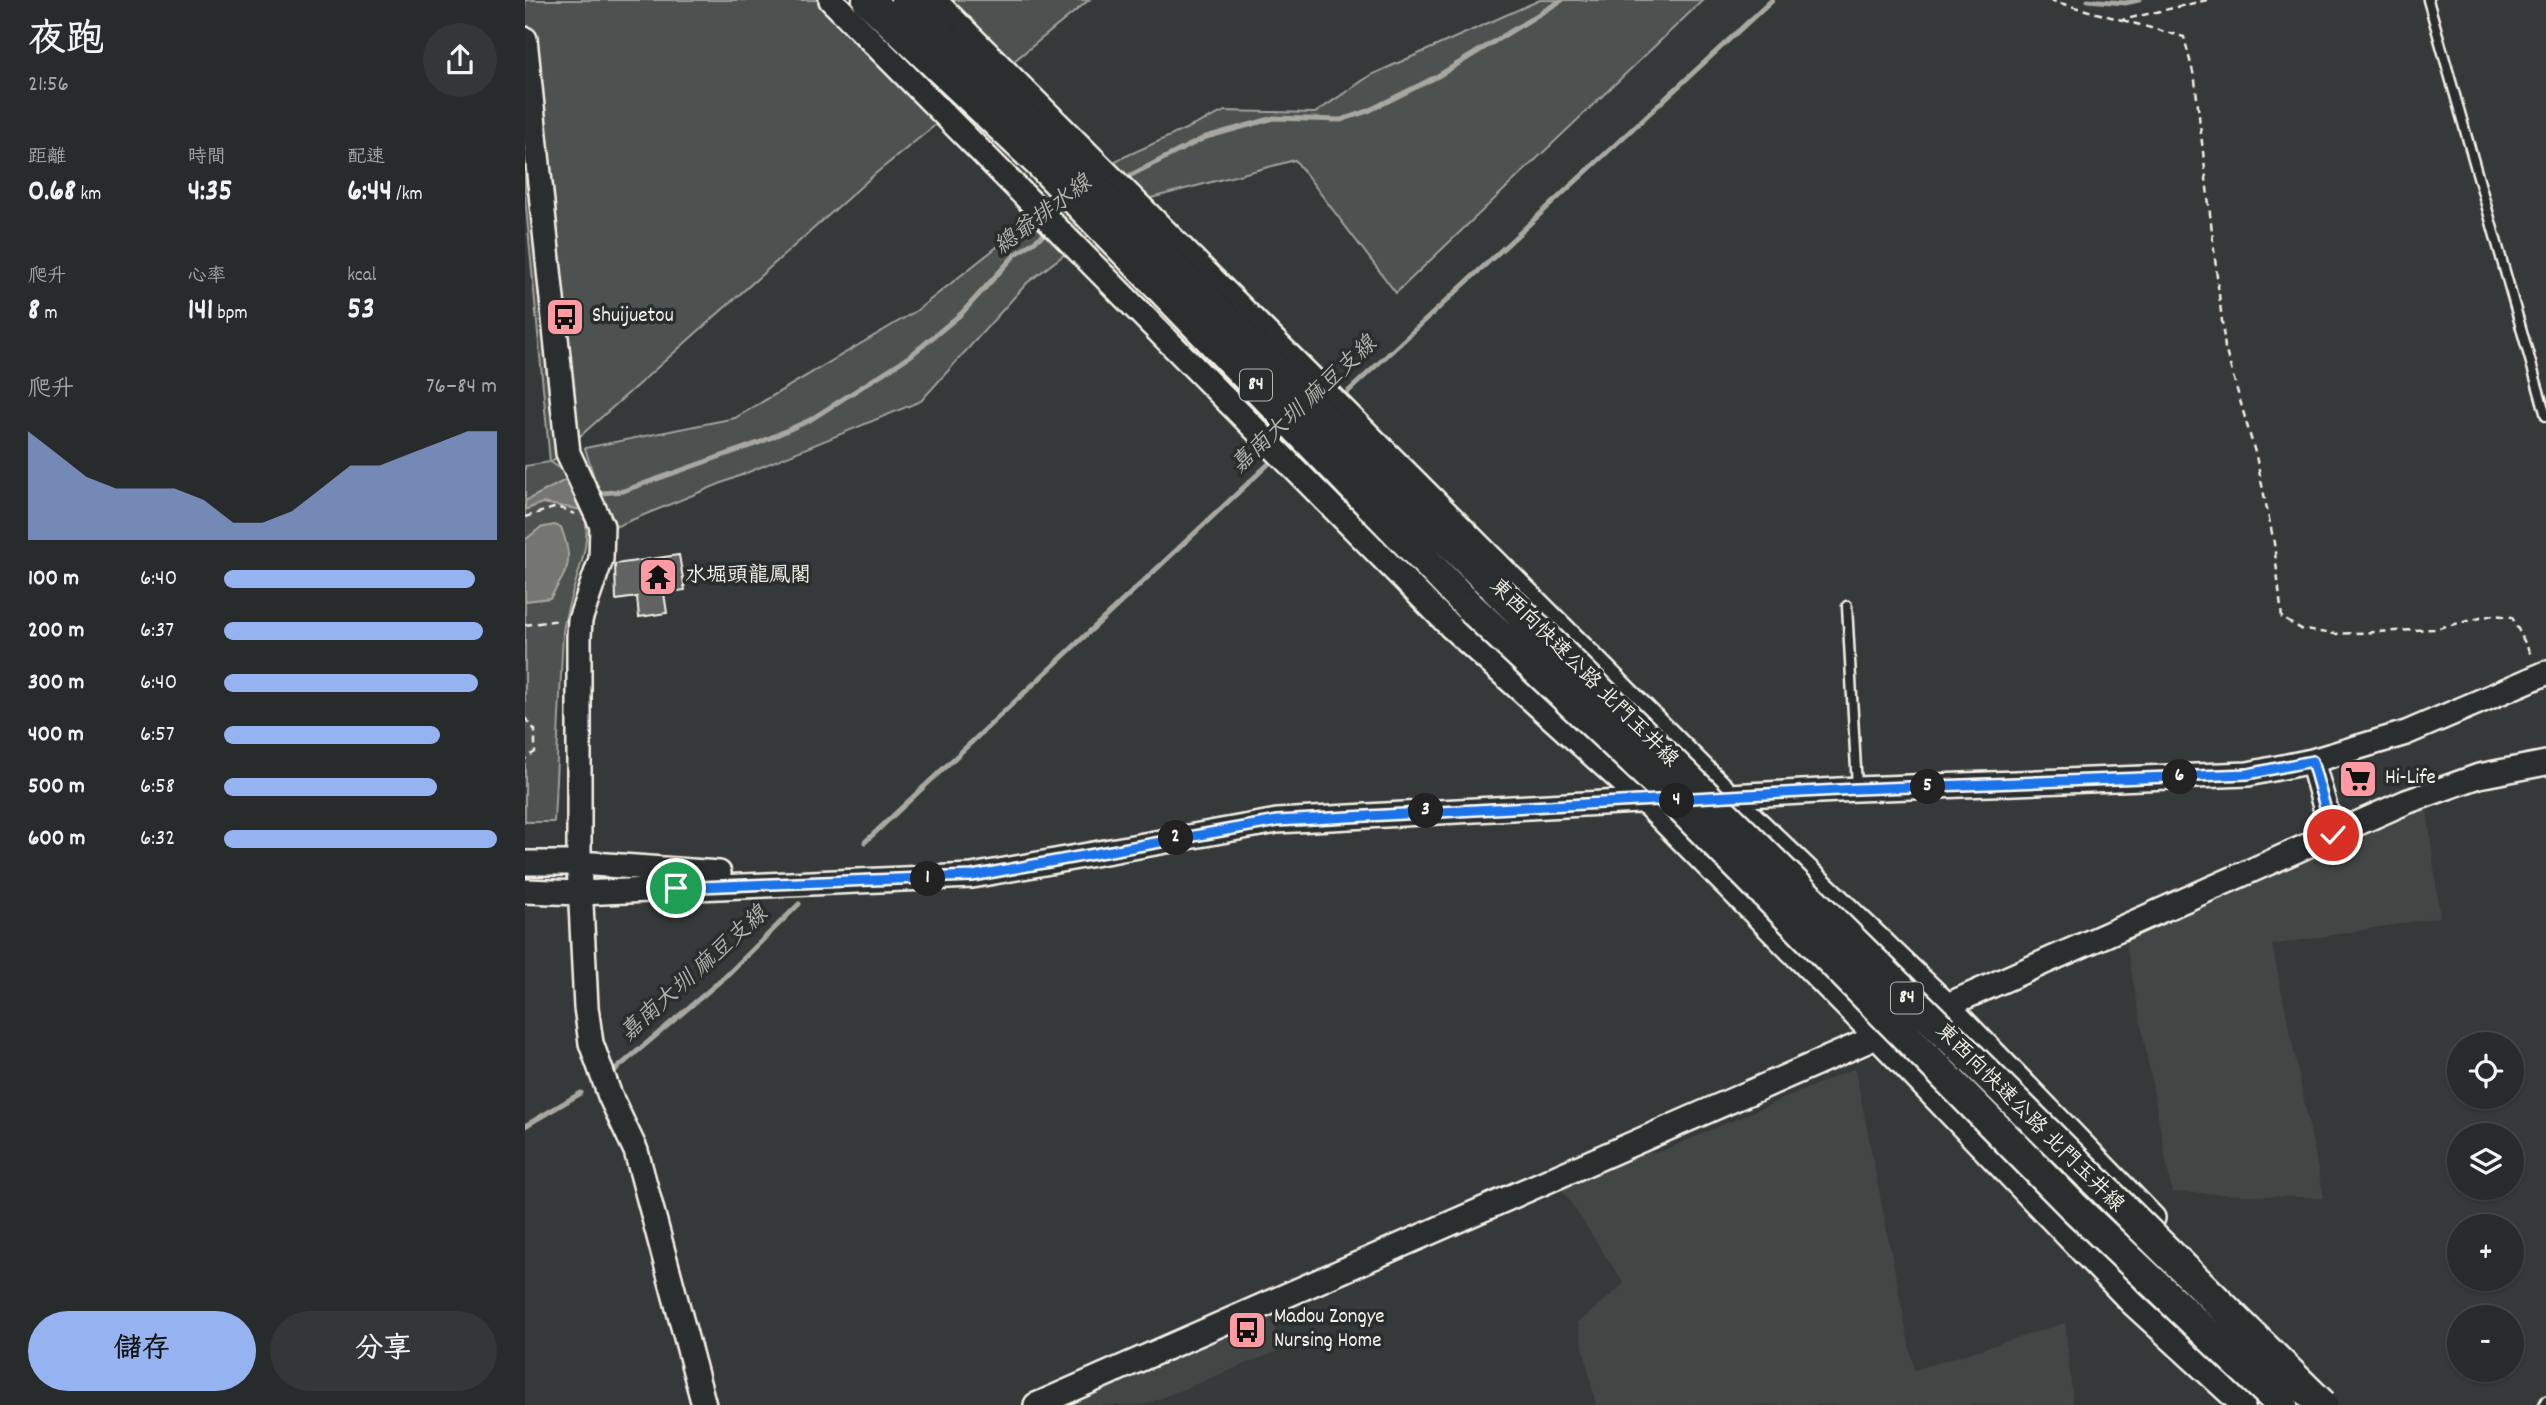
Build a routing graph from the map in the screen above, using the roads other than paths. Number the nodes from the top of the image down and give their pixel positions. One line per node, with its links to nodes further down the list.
1 (831, 0): 15 (main road)
2 (868, 0): 7 (highway, 東西向快速公路 北門玉井線 / 84)
3 (906, 0): 7 (highway, 東西向快速公路 北門玉井線 / 84)
4 (934, 0): 7 (main road)
5 (2428, 0): 8 (lane)
6 (525, 39): 18 (main road)
7 (1062, 155): 14 (main road); 27 (highway, 東西向快速公路 北門玉井線 / 84, bridge); 28 (highway, 東西向快速公路 北門玉井線 / 84, bridge)
8 (2546, 416)
9 (1847, 606): 13 (lane)
10 (2544, 674): 11 (main road)
11 (2312, 761): 13 (main road); 16 (main road)
12 (2546, 763): 16 (main road)
13 (1857, 789): 14 (main road)
14 (1730, 797): 15 (main road); 22 (main road)
15 (1646, 803): 19 (main road); 23 (main road)
16 (2333, 835): 22 (main road)
17 (525, 863): 18 (main road)
18 (579, 863): 19 (main road); 21 (main road)
19 (827, 881): 21 (main road)
20 (525, 891): 21 (main road)
21 (580, 893): 24 (main road)
22 (1947, 1005): 23 (main road); 29 (main road)
23 (1877, 1037): 25 (main road); 26 (main road)
24 (704, 1405)
25 (1036, 1405)
26 (2243, 1405)
27 (2282, 1405)
28 (2322, 1405)
29 (2337, 1405)

